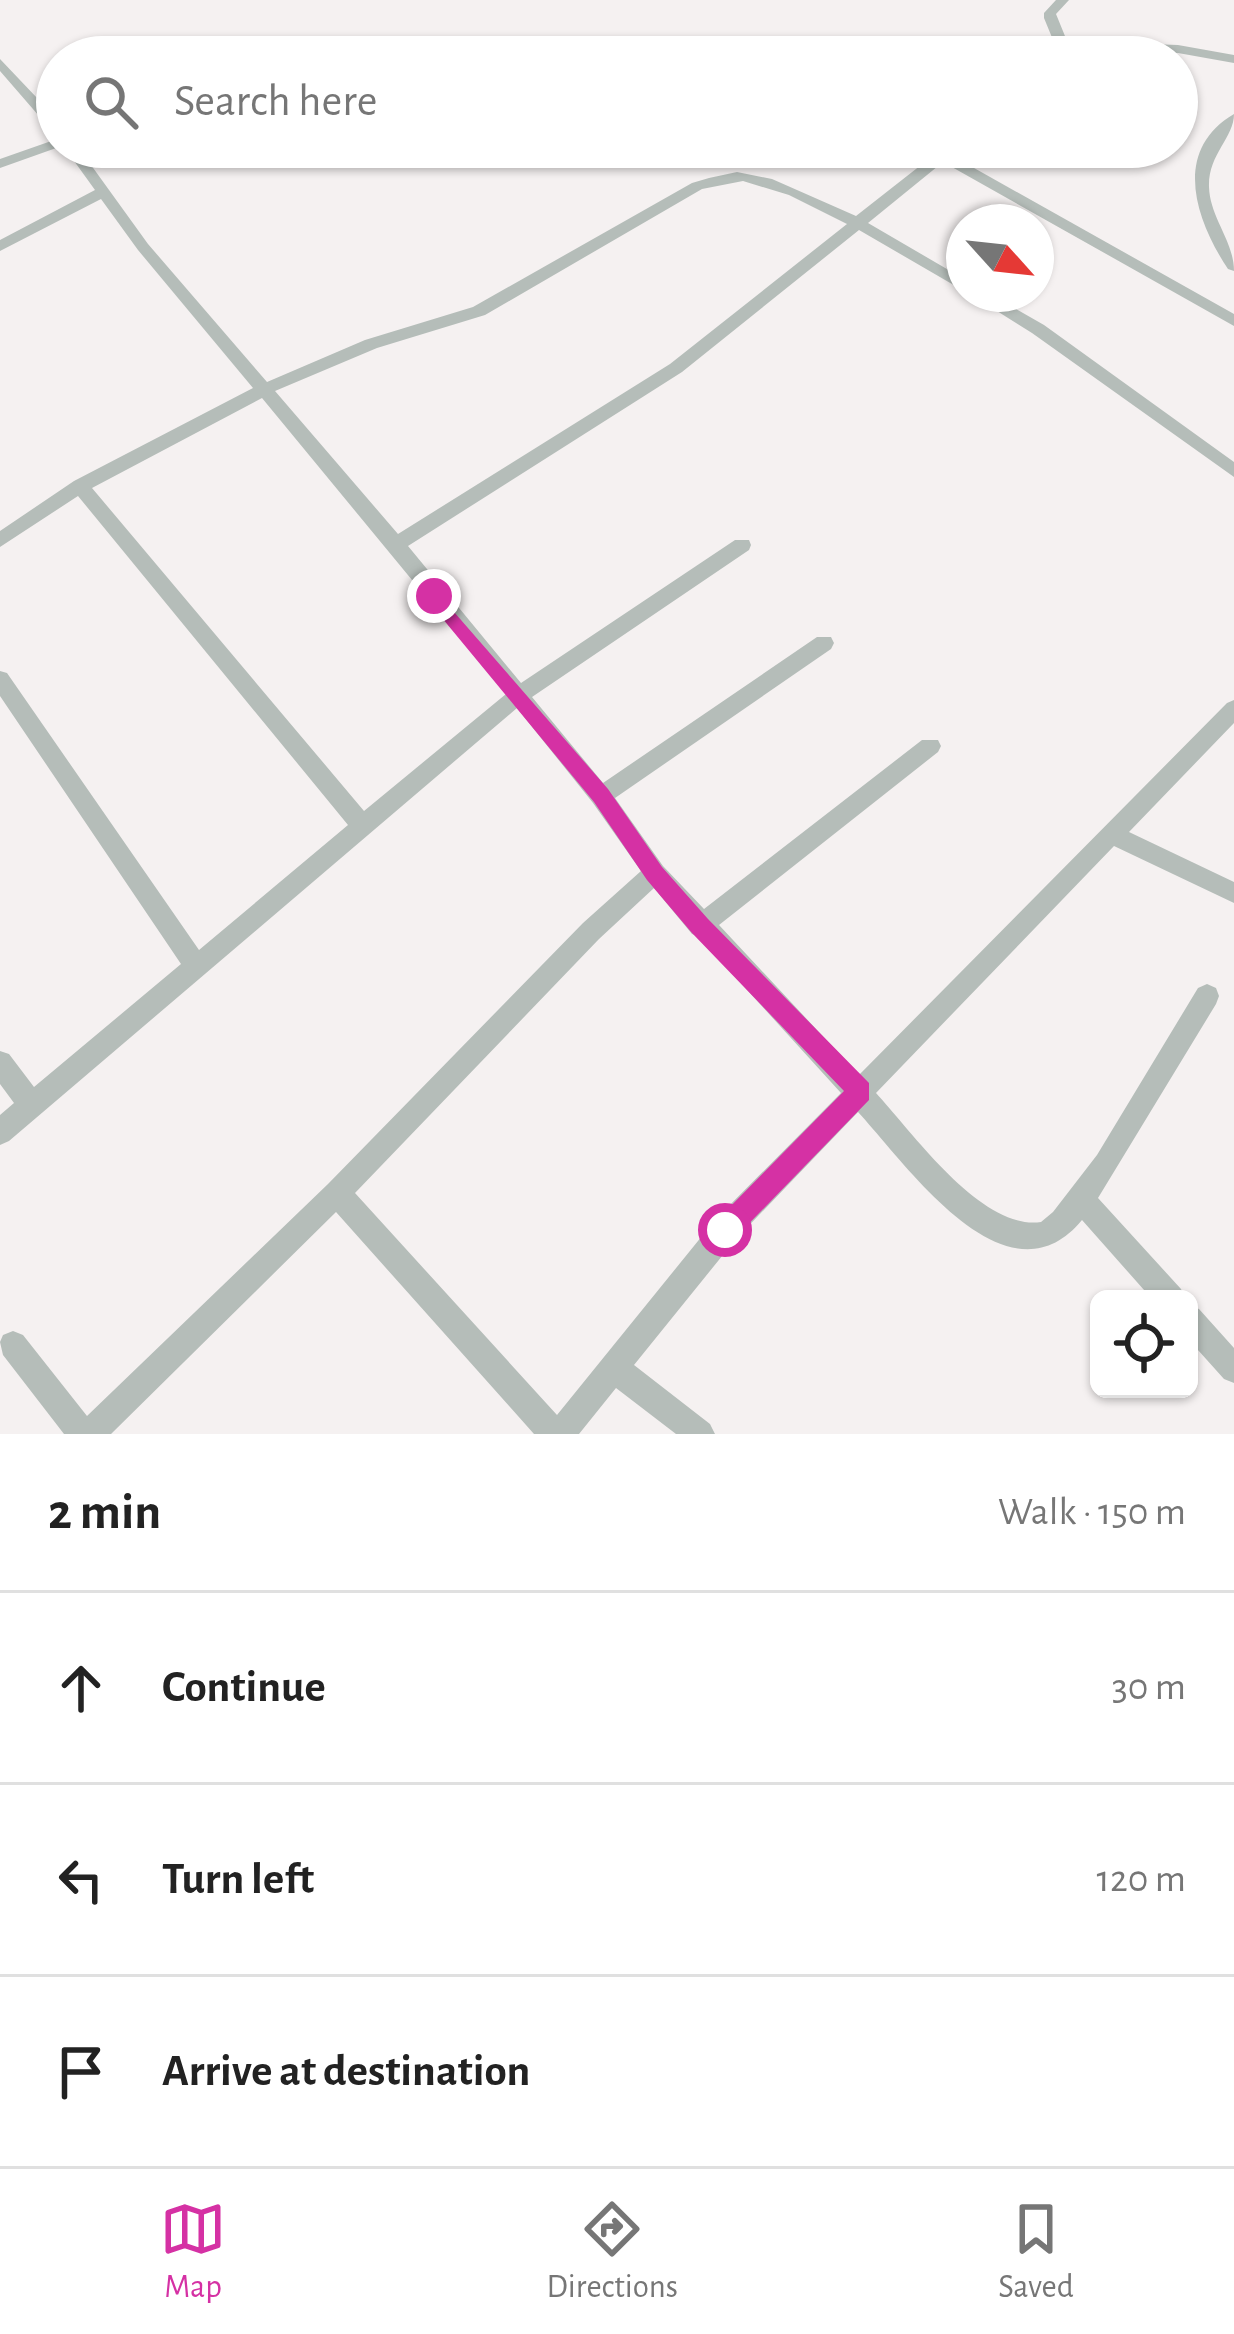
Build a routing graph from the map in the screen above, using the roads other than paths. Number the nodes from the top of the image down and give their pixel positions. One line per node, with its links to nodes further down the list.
1 (1064, 0): 2 (street)
2 (1057, 36)
3 (1198, 53): 4 (street)
4 (1234, 59)
5 (0, 63): 6 (street)
6 (6, 78): 7 (street)
7 (36, 107)
8 (1234, 118): 17 (street)
9 (36, 150): 10 (street)
10 (0, 164)
11 (84, 168): 14 (street)
12 (926, 168): 15 (street)
13 (976, 168): 20 (street)
14 (100, 193): 16 (street); 21 (street)
15 (857, 224): 18 (street); 21 (street); 25 (street)
16 (0, 246)
17 (1234, 266)
18 (946, 276)
19 (1008, 312): 22 (street)
20 (1234, 320)
21 (265, 389): 23 (street); 25 (street)
22 (1234, 471)
23 (80, 486): 24 (street); 33 (street)
24 (0, 540)
25 (396, 544): 29 (street)
26 (742, 545): 29 (street)
27 (824, 643): 32 (street)
28 (0, 679): 38 (street)
29 (517, 697): 32 (street); 33 (street)
30 (1234, 709): 34 (street)
31 (930, 746): 37 (street)
32 (601, 796): 35 (street)
33 (363, 826): 38 (street)
34 (1112, 834): 36 (street); 41 (street)
35 (655, 873): 37 (street); 44 (street)
36 (1234, 893)
37 (700, 926): 41 (street)
38 (196, 966): 42 (street)
39 (1207, 996): 45 (street)
40 (0, 1063): 42 (street)
41 (861, 1091): 45 (street); 50 (street)
42 (31, 1105): 43 (street)
43 (0, 1132)
44 (337, 1193): 51 (street); 52 (street)
45 (1082, 1200): 46 (street)
46 (1164, 1290)
47 (1198, 1328): 49 (street)
48 (13, 1345): 51 (street)
49 (1234, 1369)
50 (615, 1370): 52 (street); 53 (street)
51 (87, 1434)
52 (557, 1434)
53 (700, 1434)

